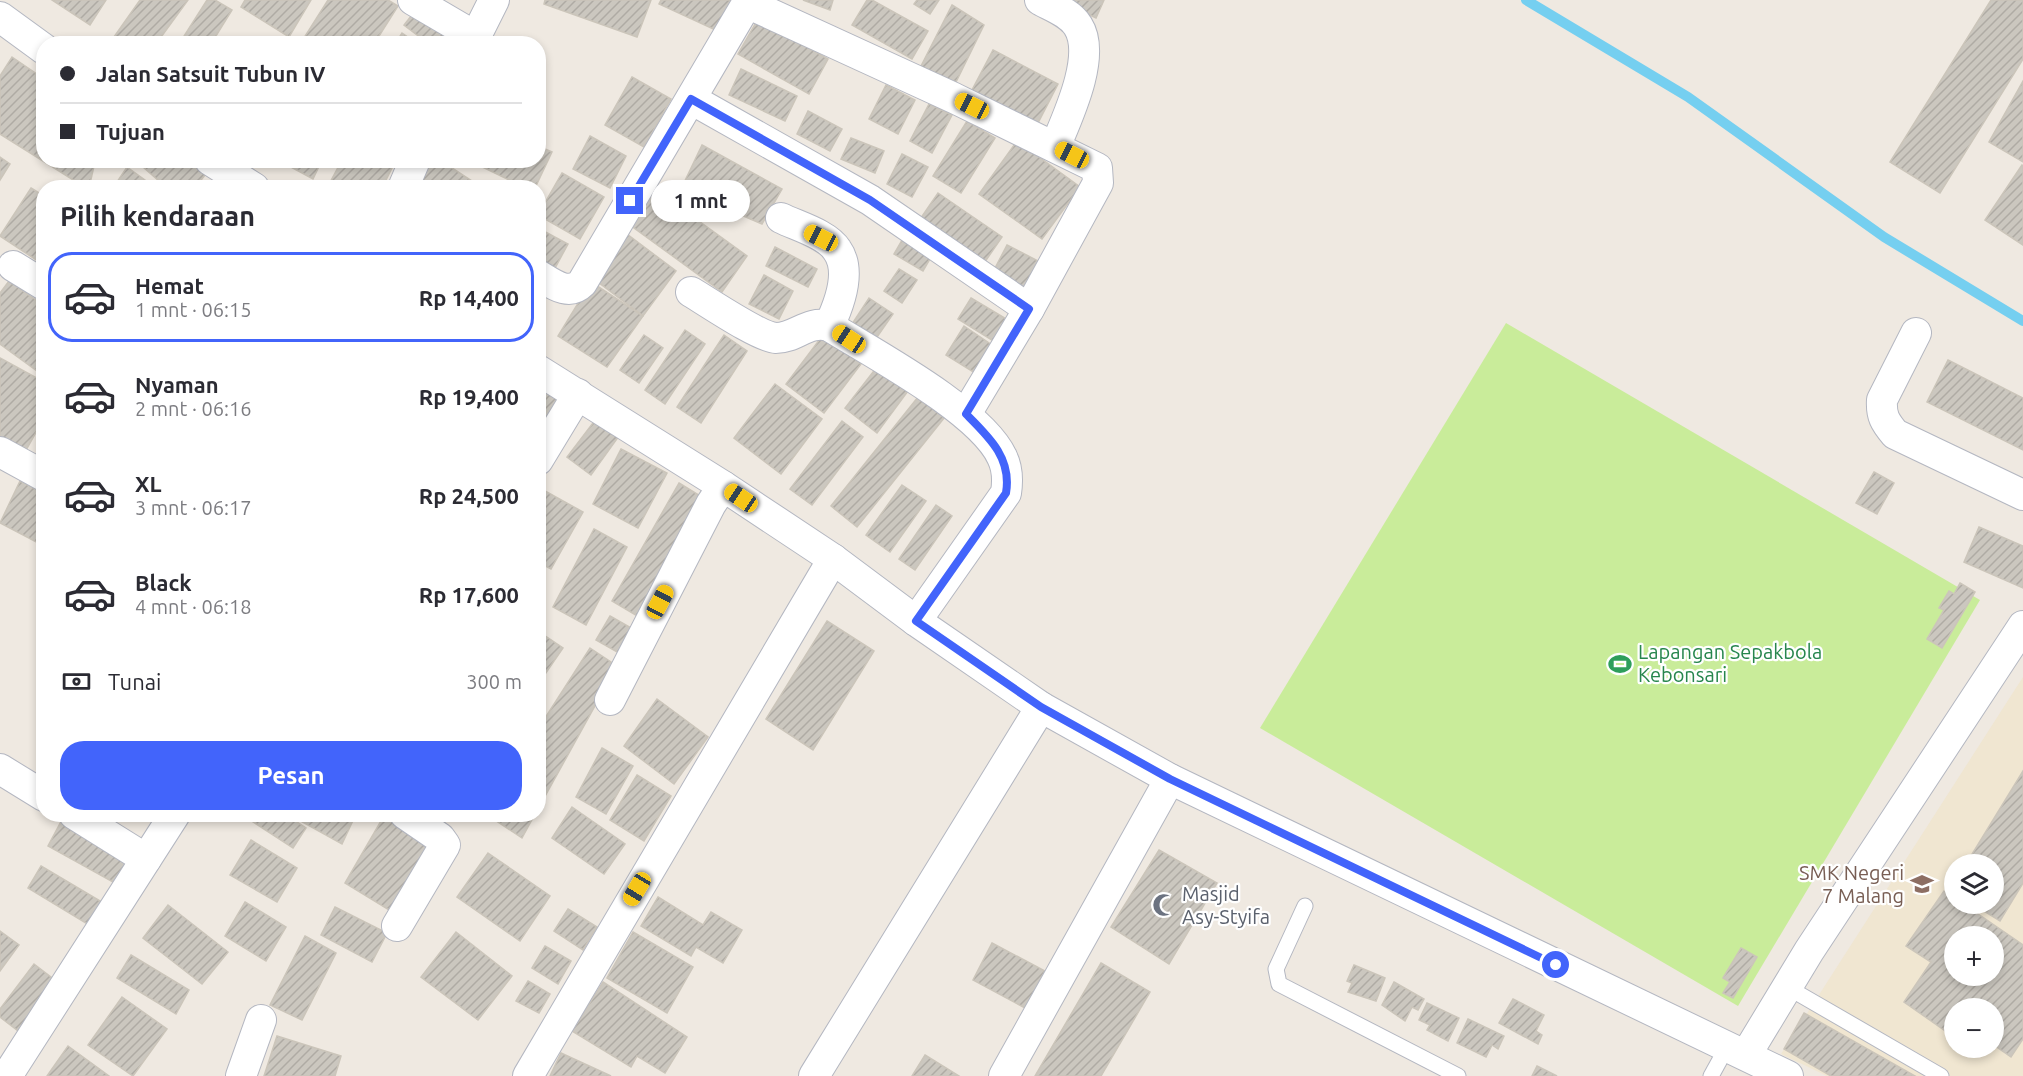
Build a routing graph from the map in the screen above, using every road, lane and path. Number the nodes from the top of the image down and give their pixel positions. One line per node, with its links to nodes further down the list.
1 (6, 0): 6 (street)
2 (413, 0): 8 (street)
3 (494, 0): 9 (street)
4 (1040, 0): 12 (street)
5 (748, 2): 11 (street); 12 (street)
6 (0, 10)
7 (0, 17): 10 (street)
8 (467, 36)
9 (477, 36)
10 (36, 43)
11 (691, 99): 17 (street); 20 (street)
12 (1055, 147): 20 (street)
13 (223, 168): 14 (street)
14 (241, 180)
15 (781, 218): 21 (street)
16 (13, 266): 18 (street)
17 (546, 279)
18 (36, 280)
19 (691, 292): 21 (street)
20 (1029, 309): 25 (street)
21 (829, 326): 25 (street)
22 (1916, 333): 30 (street)
23 (546, 375): 24 (street)
24 (578, 394): 26 (street); 29 (street)
25 (966, 414): 32 (street)
26 (546, 447)
27 (0, 452): 28 (street)
28 (36, 472)
29 (723, 486): 31 (street); 34 (street)
30 (2023, 495)
31 (833, 559): 32 (street); 50 (street)
32 (916, 621): 35 (street)
33 (2023, 626): 45 (street)
34 (610, 700)
35 (1041, 707): 37 (street); 51 (street)
36 (0, 769): 38 (street)
37 (1170, 779): 47 (street); 52 (street)
38 (36, 791)
39 (87, 822): 42 (street)
40 (170, 822): 42 (street)
41 (417, 822): 44 (street)
42 (146, 859): 48 (street)
43 (1305, 906): 53 (lane)
44 (397, 926)
45 (1787, 987): 47 (street); 56 (lane)
46 (261, 1020): 49 (street)
47 (1737, 1051): 54 (lane); 55 (street)
48 (7, 1076)
49 (241, 1076)
50 (528, 1076)
51 (814, 1076)
52 (1004, 1076)
53 (1458, 1076)
54 (1711, 1076)
55 (1788, 1076)
56 (1941, 1076)

